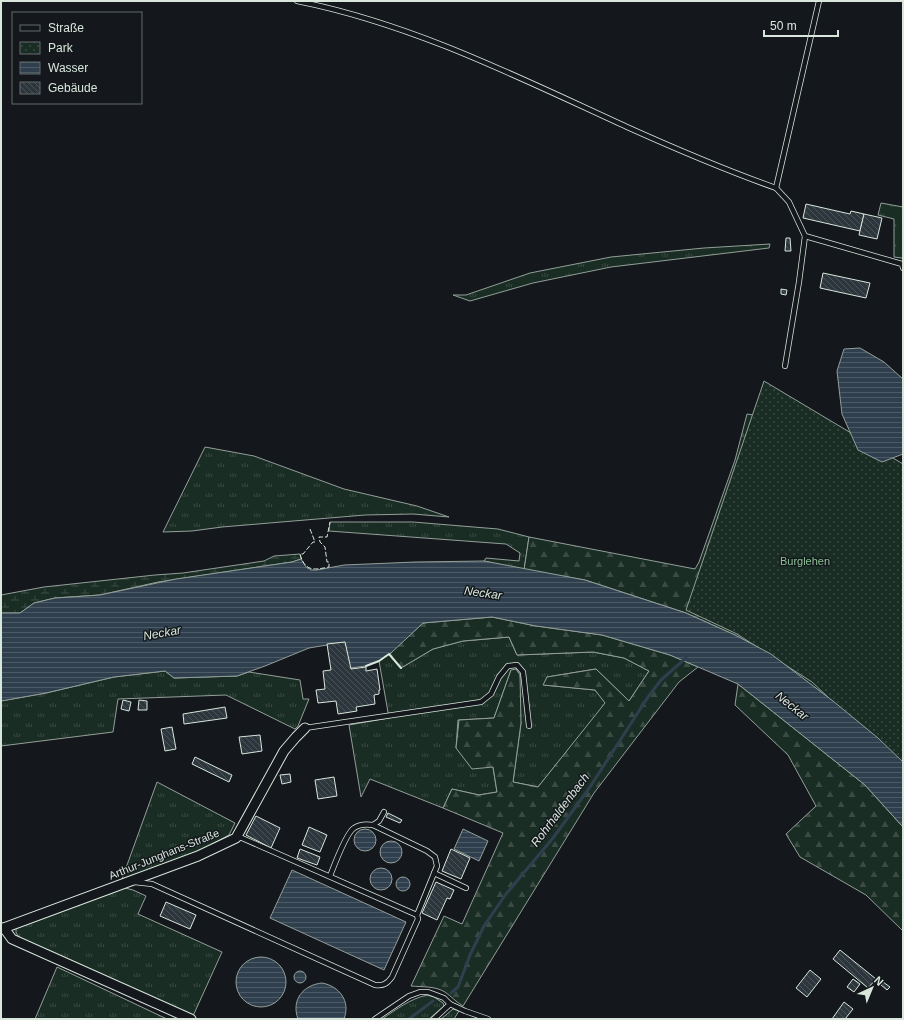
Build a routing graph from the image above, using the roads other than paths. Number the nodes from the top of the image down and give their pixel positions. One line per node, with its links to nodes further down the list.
1 (297, 1): 3 (lane)
2 (819, 1): 3 (lane)
3 (776, 188): 4 (lane)
4 (804, 236): 5 (lane); 6 (lane)
5 (903, 265)
6 (785, 366)
7 (528, 726): 8 (lane)
8 (304, 728): 11 (street, Arthur-Junghans-Straße)
9 (384, 812): 10 (lane)
10 (373, 825): 12 (lane); 13 (lane)
11 (236, 837): 13 (lane); 14 (street, Arthur-Junghans-Straße)
12 (434, 873): 15 (lane); 16 (lane)
13 (330, 876): 16 (lane)
14 (129, 881): 16 (lane); 17 (street, Arthur-Junghans-Straße)
15 (466, 888)
16 (417, 915)
17 (2, 928): 19 (street)
18 (450, 1004): 20 (lane); 21 (lane); 22 (lane)
19 (191, 1019)
20 (375, 1019)
21 (434, 1019)
22 (488, 1019)

